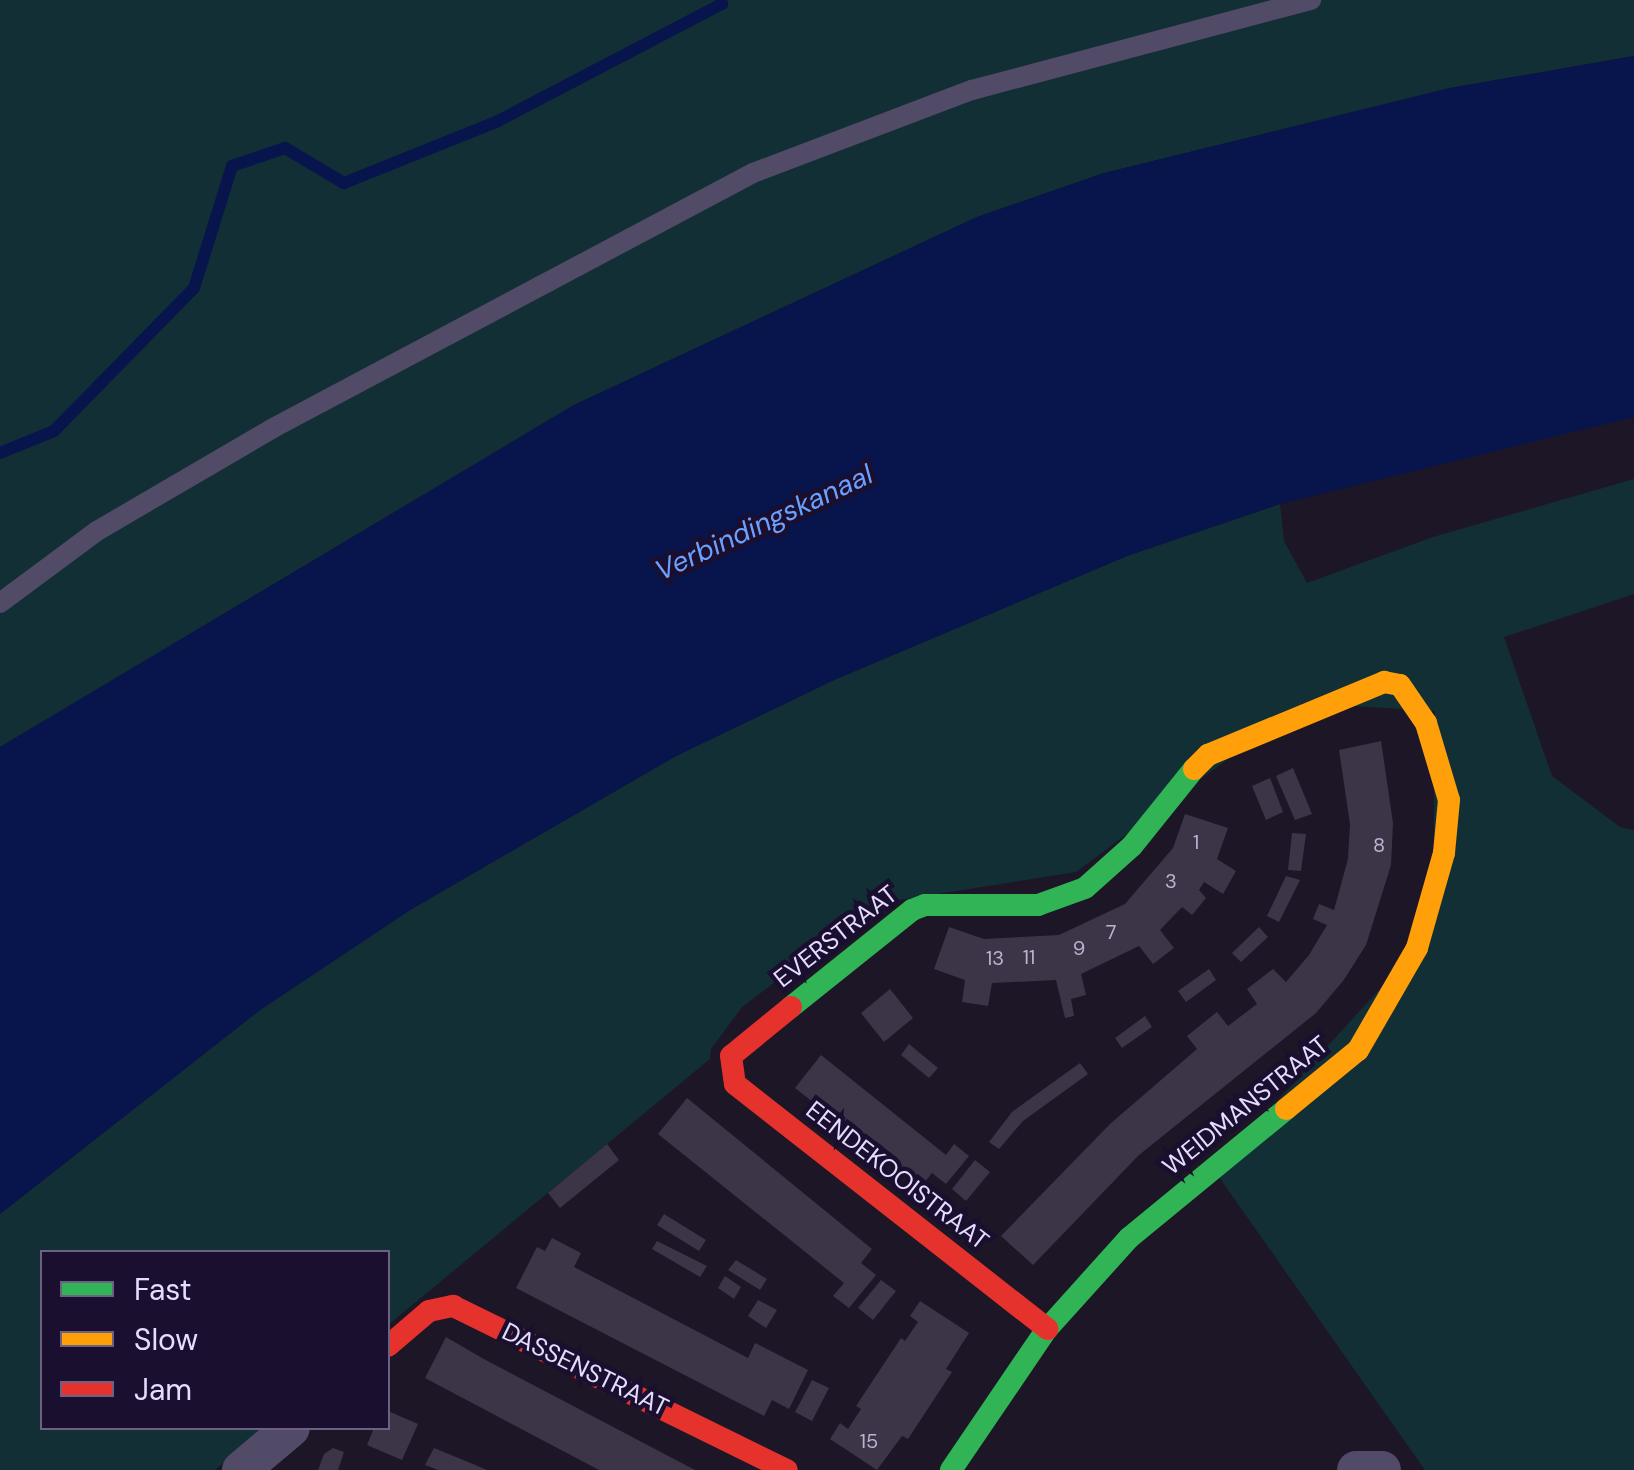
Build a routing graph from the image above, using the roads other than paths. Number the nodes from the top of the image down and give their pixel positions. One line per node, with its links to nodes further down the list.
1 (1311, 0): 2 (lane)
2 (0, 603)
3 (1394, 682): 4 (street, EVERSTRAAT); 5 (street, WEIDMANSTRAAT)
4 (731, 1056): 5 (street, EENDEKOOISTRAAT)
5 (1047, 1329): 10 (street, WEIDMANSTRAAT)
6 (390, 1344): 9 (street, DASSENSTRAAT)
7 (289, 1430): 8 (street)
8 (240, 1470)
9 (787, 1470)
10 (951, 1470)
11 (1356, 1470): 12 (street)
12 (1382, 1470)

